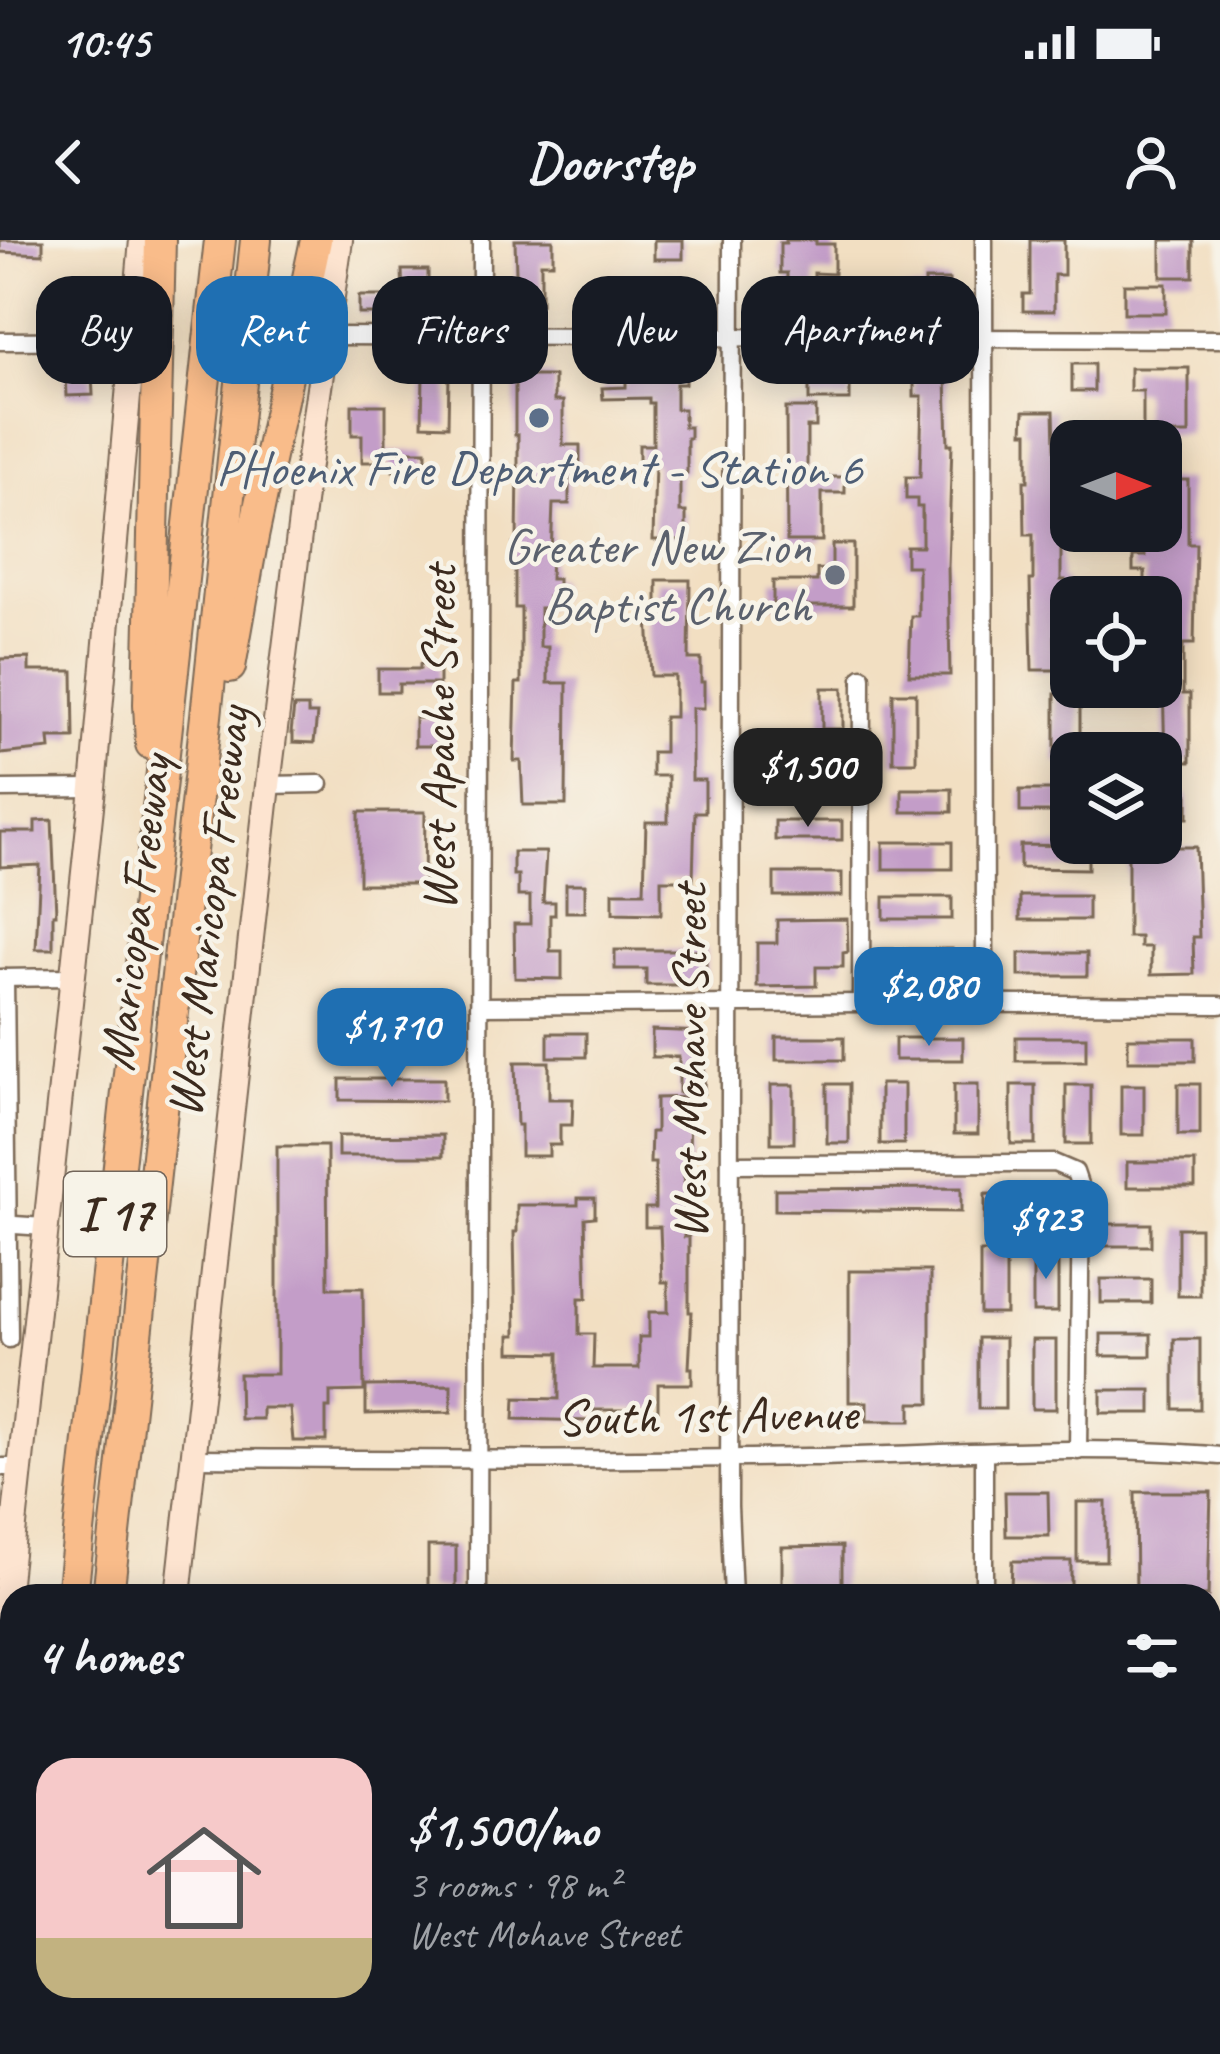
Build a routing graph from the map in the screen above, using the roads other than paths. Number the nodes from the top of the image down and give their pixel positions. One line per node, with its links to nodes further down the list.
1 (142, 240): 10 (main road)
2 (160, 240): 28 (highway)
3 (220, 240): 28 (highway, Maricopa Freeway / I 17)
4 (256, 240): 23 (highway, Maricopa Freeway / I 17)
5 (316, 240): 23 (highway)
6 (340, 240): 11 (main road, West Maricopa Freeway)
7 (481, 240): 12 (street, West Apache Street)
8 (732, 240): 14 (street, West Mohave Street)
9 (984, 240): 15 (street)
10 (139, 276)
11 (335, 276)
12 (481, 276)
13 (548, 338): 14 (street)
14 (732, 338): 15 (street); 32 (street, West Mohave Street)
15 (984, 338): 16 (street); 33 (street)
16 (1220, 339)
17 (0, 341): 18 (street)
18 (36, 341)
19 (130, 384): 26 (main road)
20 (320, 384): 25 (main road, West Maricopa Freeway)
21 (481, 384): 35 (street, West Apache Street)
22 (862, 677): 31 (street)
23 (206, 716): 49 (highway, Maricopa Freeway / I 17)
24 (320, 784): 25 (street)
25 (268, 785): 43 (main road, West Maricopa Freeway)
26 (93, 788): 27 (street); 29 (main road)
27 (0, 789)
28 (157, 832): 48 (highway, Maricopa Freeway / I 17)
29 (71, 977): 30 (street); 38 (main road)
30 (2, 978): 37 (street)
31 (861, 1003): 32 (street); 33 (street)
32 (731, 1004): 35 (street); 36 (street, West Mohave Street)
33 (985, 1004): 34 (street)
34 (1220, 1005)
35 (479, 1006): 45 (street, West Apache Street)
36 (730, 1164): 40 (street); 44 (street, West Mohave Street)
37 (4, 1224): 38 (street); 39 (street)
38 (44, 1227): 46 (main road)
39 (9, 1339)
40 (1078, 1451): 41 (street, South 1st Avenue); 42 (street, South 1st Avenue)
41 (984, 1453): 44 (street, South 1st Avenue); 53 (street)
42 (1220, 1456)
43 (195, 1458): 45 (street, South 1st Avenue); 50 (main road, West Maricopa Freeway)
44 (729, 1459): 45 (street, South 1st Avenue); 52 (street, West Mohave Street)
45 (479, 1460): 51 (street, West Apache Street)
46 (10, 1467): 47 (main road)
47 (4, 1584)
48 (74, 1584)
49 (109, 1584)
50 (179, 1584)
51 (478, 1584)
52 (731, 1584)
53 (984, 1584)

